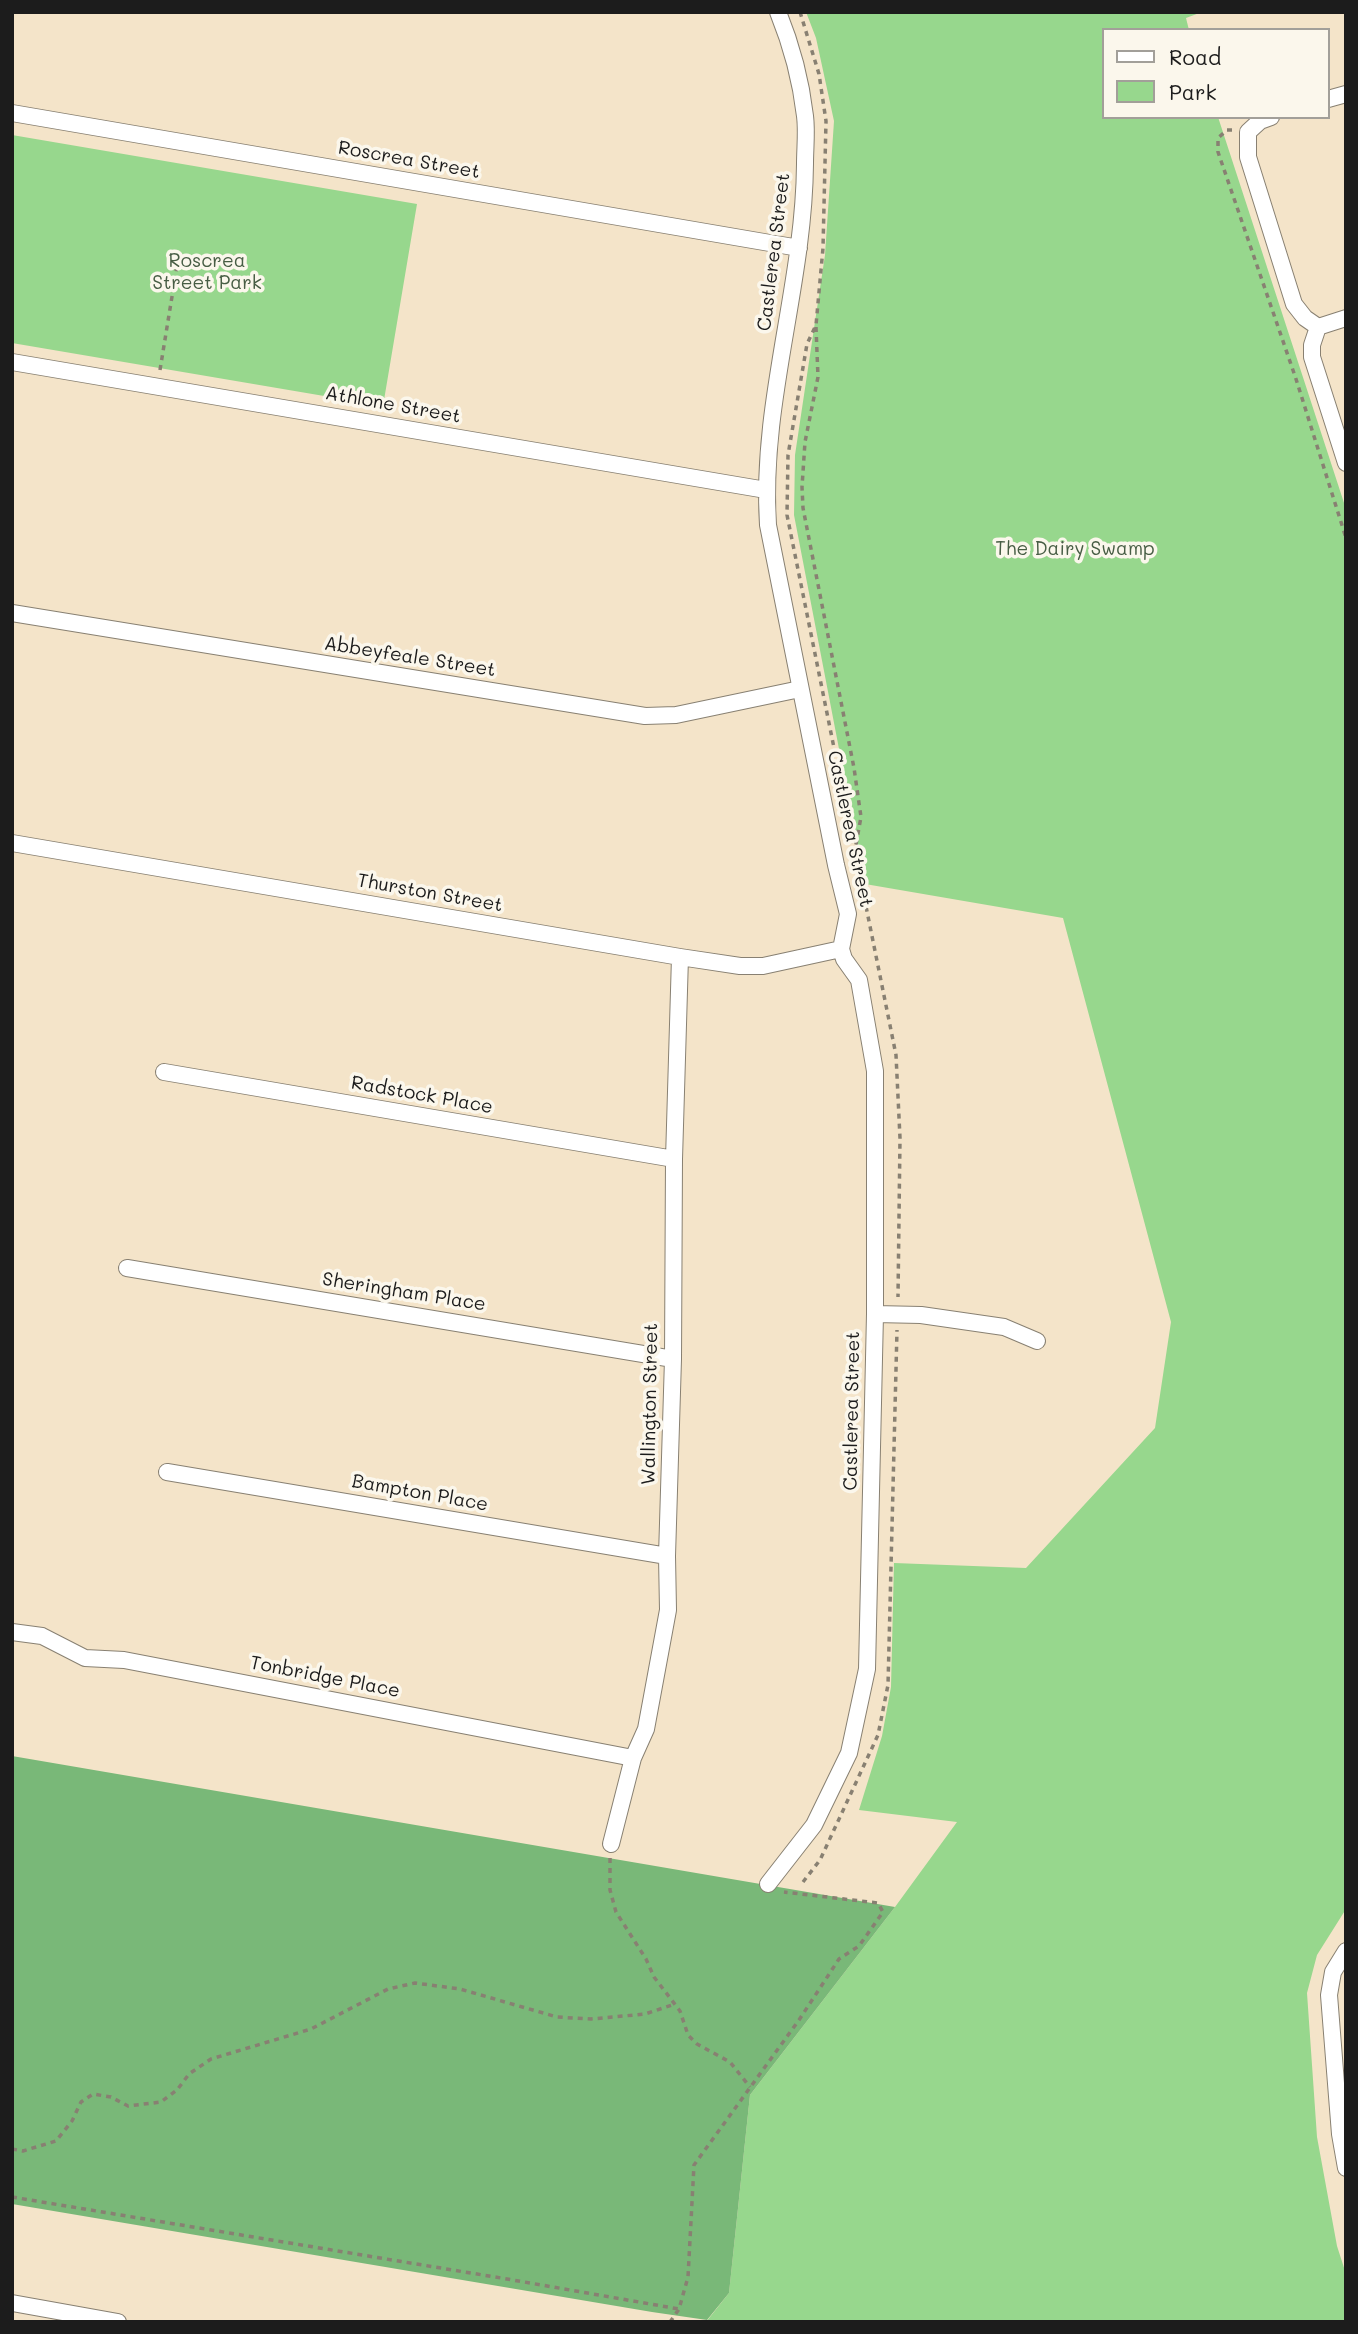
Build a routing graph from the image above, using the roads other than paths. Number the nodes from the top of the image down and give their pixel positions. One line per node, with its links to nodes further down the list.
1 (778, 12): 4 (street, Castlerea Street)
2 (12, 113): 4 (street, Roscrea Street)
3 (1266, 119): 6 (street)
4 (799, 248): 9 (street, Castlerea Street)
5 (1346, 318): 6 (street)
6 (1318, 327): 8 (street)
7 (12, 362): 9 (street, Athlone Street)
8 (1346, 463)
9 (766, 490): 11 (street, Castlerea Street)
10 (12, 612): 11 (street, Abbeyfeale Street)
11 (800, 689): 13 (street, Castlerea Street)
12 (12, 843): 14 (street, Thurston Street)
13 (841, 950): 14 (street, Thurston Street); 18 (street, Castlerea Street)
14 (680, 957): 16 (street, Wallington Street)
15 (164, 1072): 16 (street, Radstock Place)
16 (674, 1159): 20 (street, Wallington Street)
17 (127, 1268): 20 (street, Sheringham Place)
18 (875, 1314): 19 (street); 26 (street, Castlerea Street)
19 (1037, 1341)
20 (673, 1359): 22 (street, Wallington Street)
21 (167, 1472): 22 (street, Bampton Place)
22 (667, 1556): 24 (street, Wallington Street)
23 (12, 1632): 24 (street, Tonbridge Place)
24 (632, 1758): 25 (street, Wallington Street)
25 (611, 1844)
26 (768, 1884)
27 (1346, 1951): 28 (street)
28 (1346, 2168)
29 (12, 2303): 30 (street)
30 (118, 2322)

